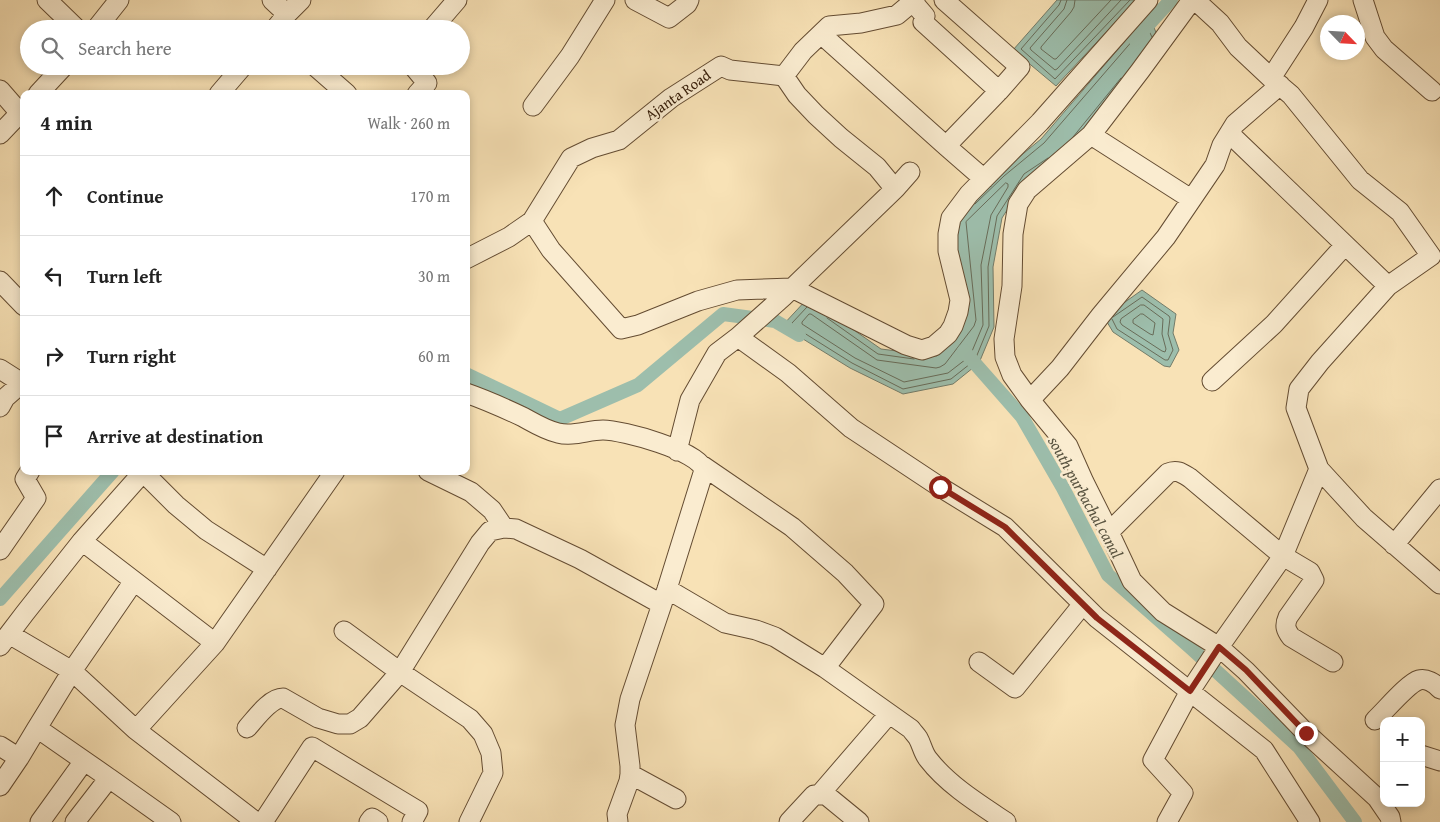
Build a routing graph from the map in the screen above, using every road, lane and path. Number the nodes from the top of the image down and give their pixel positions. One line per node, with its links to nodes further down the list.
1 (47, 0): 16 (street)
2 (119, 0): 17 (street)
3 (272, 0): 15 (street)
4 (302, 0): 15 (street)
5 (458, 0): 19 (street)
6 (605, 0): 34 (street)
7 (635, 0): 8 (street)
8 (689, 0)
9 (944, 0): 32 (street)
10 (1148, 0): 42 (street)
11 (1194, 0): 26 (street); 39 (street)
12 (1318, 0): 26 (street)
13 (1363, 0): 33 (street)
14 (907, 2): 20 (street); 32 (street)
15 (287, 14): 18 (street)
16 (68, 20)
17 (103, 20)
18 (282, 20)
19 (440, 20)
20 (821, 34): 25 (street); 40 (street)
21 (56, 75): 28 (street)
22 (235, 75): 29 (street)
23 (325, 75): 30 (street)
24 (420, 75): 31 (street)
25 (784, 76): 43 (street); 45 (street, Ajanta Road)
26 (1275, 81): 38 (street); 47 (street)
27 (0, 90): 35 (street)
28 (42, 90)
29 (222, 90)
30 (342, 90)
31 (421, 90)
32 (999, 91): 40 (street)
33 (1432, 91)
34 (533, 106)
35 (20, 109)
36 (20, 113): 37 (street)
37 (0, 134)
38 (1230, 134): 44 (street); 46 (street)
39 (1091, 136): 44 (street); 59 (street)
40 (946, 146): 42 (street)
41 (910, 172): 43 (street)
42 (984, 179): 51 (street)
43 (895, 189): 51 (street)
44 (1191, 199): 59 (street)
45 (532, 221): 48 (street, Ajanta Road); 51 (street)
46 (1345, 245): 50 (street); 55 (street)
47 (1436, 251): 50 (street)
48 (470, 257)
49 (0, 281): 52 (street)
50 (1388, 286): 63 (street)
51 (787, 292): 53 (street)
52 (20, 302)
53 (744, 331): 61 (street); 80 (street)
54 (0, 369): 56 (street)
55 (1212, 381)
56 (20, 382)
57 (20, 386): 60 (street)
58 (470, 395): 61 (street)
59 (1030, 400): 71 (street)
60 (0, 407)
61 (677, 450): 62 (street)
62 (703, 466): 79 (street); 87 (street)
63 (1319, 469): 73 (street); 75 (street)
64 (28, 475): 74 (street)
65 (141, 475): 72 (street)
66 (147, 475): 76 (street)
67 (332, 475): 76 (street)
68 (436, 475): 70 (street)
69 (1440, 489): 73 (street)
70 (504, 528): 79 (street); 89 (street)
71 (1109, 532): 75 (street); 84 (street)
72 (82, 540): 77 (street); 82 (street)
73 (1394, 545): 78 (street)
74 (0, 550)
75 (1283, 556): 84 (street); 86 (street)
76 (267, 569): 83 (street)
77 (134, 581): 83 (street); 88 (street)
78 (1440, 584)
79 (664, 597): 87 (street); 102 (street)
80 (1083, 604): 85 (street); 90 (street)
81 (344, 631): 89 (street)
82 (4, 641): 88 (street)
83 (215, 644): 97 (street)
84 (1216, 650): 90 (street); 106 (street)
85 (979, 662)
86 (1333, 662)
87 (825, 668): 92 (street)
88 (72, 671): 95 (street); 97 (street)
89 (400, 672): 93 (street); 116 (street)
90 (1192, 687): 121 (street); 122 (street)
91 (1440, 689): 94 (street)
92 (889, 714): 105 (street); 120 (street)
93 (326, 720): 96 (street); 99 (street)
94 (1375, 720)
95 (36, 728): 100 (street); 101 (street)
96 (247, 728)
97 (136, 730): 109 (street)
98 (0, 746): 100 (street)
99 (312, 747): 109 (street); 115 (street)
100 (19, 758): 104 (street)
101 (84, 761): 103 (street); 110 (street)
102 (630, 774): 107 (street); 117 (street)
103 (108, 778): 111 (street); 112 (street)
104 (0, 786)
105 (820, 794): 118 (street); 119 (street)
106 (1380, 794)
107 (676, 799)
108 (1386, 807): 123 (street)
109 (252, 820)
110 (40, 822)
111 (75, 822)
112 (171, 822)
113 (369, 822): 114 (street)
114 (378, 822)
115 (412, 822)
116 (469, 822)
117 (618, 822)
118 (789, 822)
119 (858, 822)
120 (1006, 822)
121 (1167, 822)
122 (1310, 822)
123 (1391, 822)

